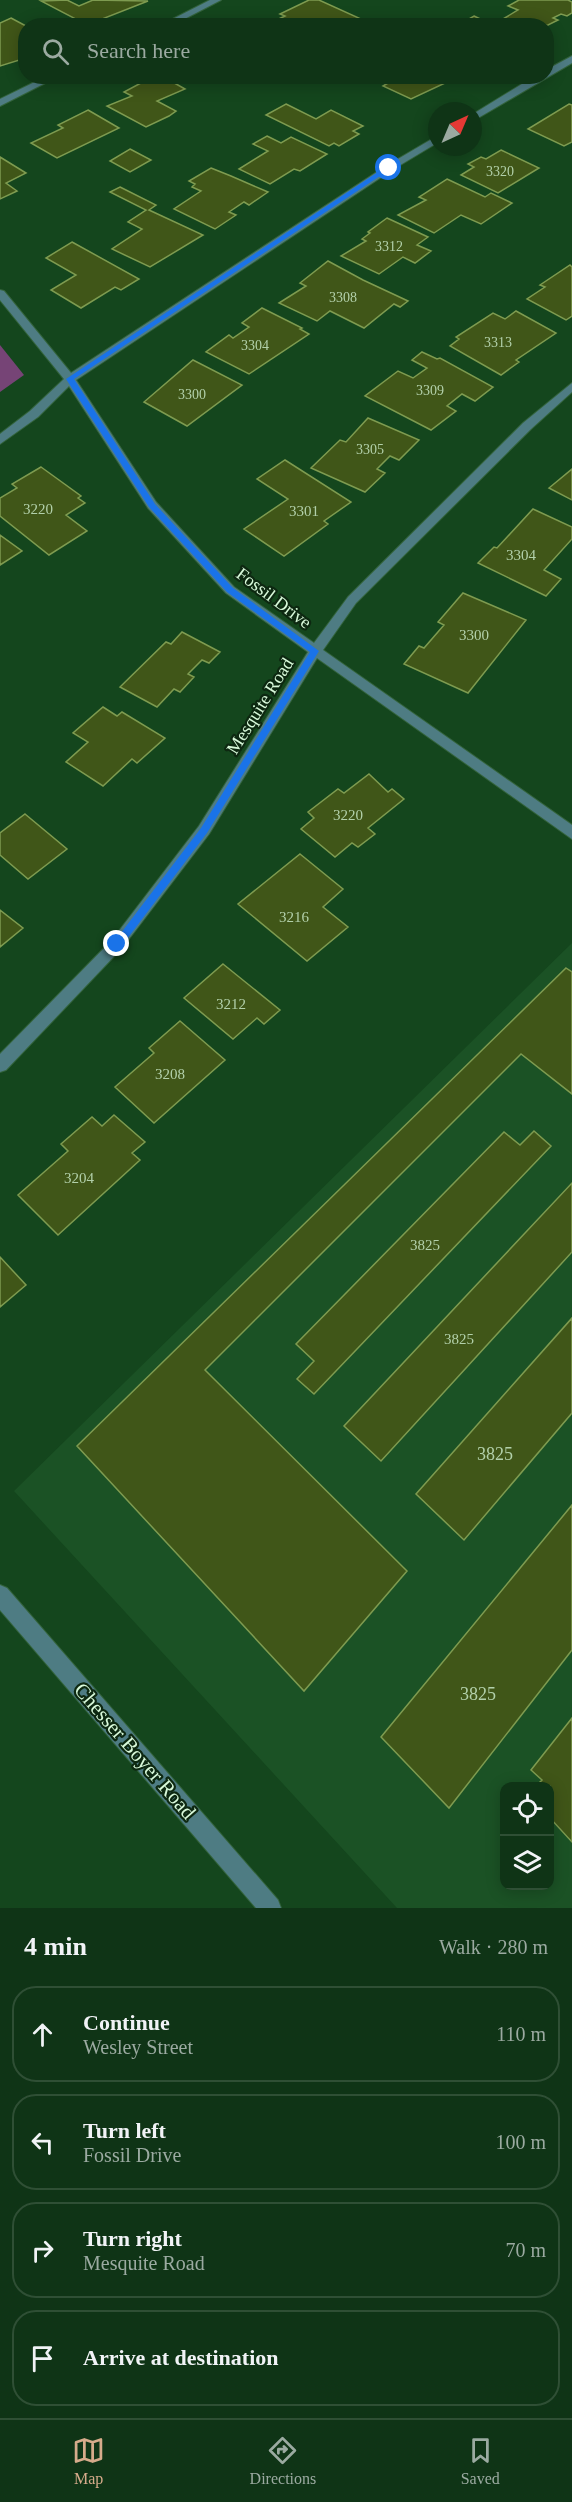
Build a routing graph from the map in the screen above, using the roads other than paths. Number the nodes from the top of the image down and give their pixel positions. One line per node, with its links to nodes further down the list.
1 (217, 0): 2 (street)
2 (180, 18)
3 (572, 59): 4 (street)
4 (554, 69)
5 (39, 84): 7 (street)
6 (529, 84): 8 (street)
7 (0, 103)
8 (482, 113)
9 (428, 144): 11 (street)
10 (0, 293): 11 (street, Fossil Drive)
11 (70, 379): 13 (street); 14 (street, Fossil Drive)
12 (572, 386): 14 (street, Mesquite Road)
13 (0, 440)
14 (315, 651): 15 (street, Fossil Drive); 16 (street, Mesquite Road)
15 (572, 833)
16 (0, 1065)
17 (0, 1595): 18 (street, Chesser Boyer Road)
18 (270, 1908)

